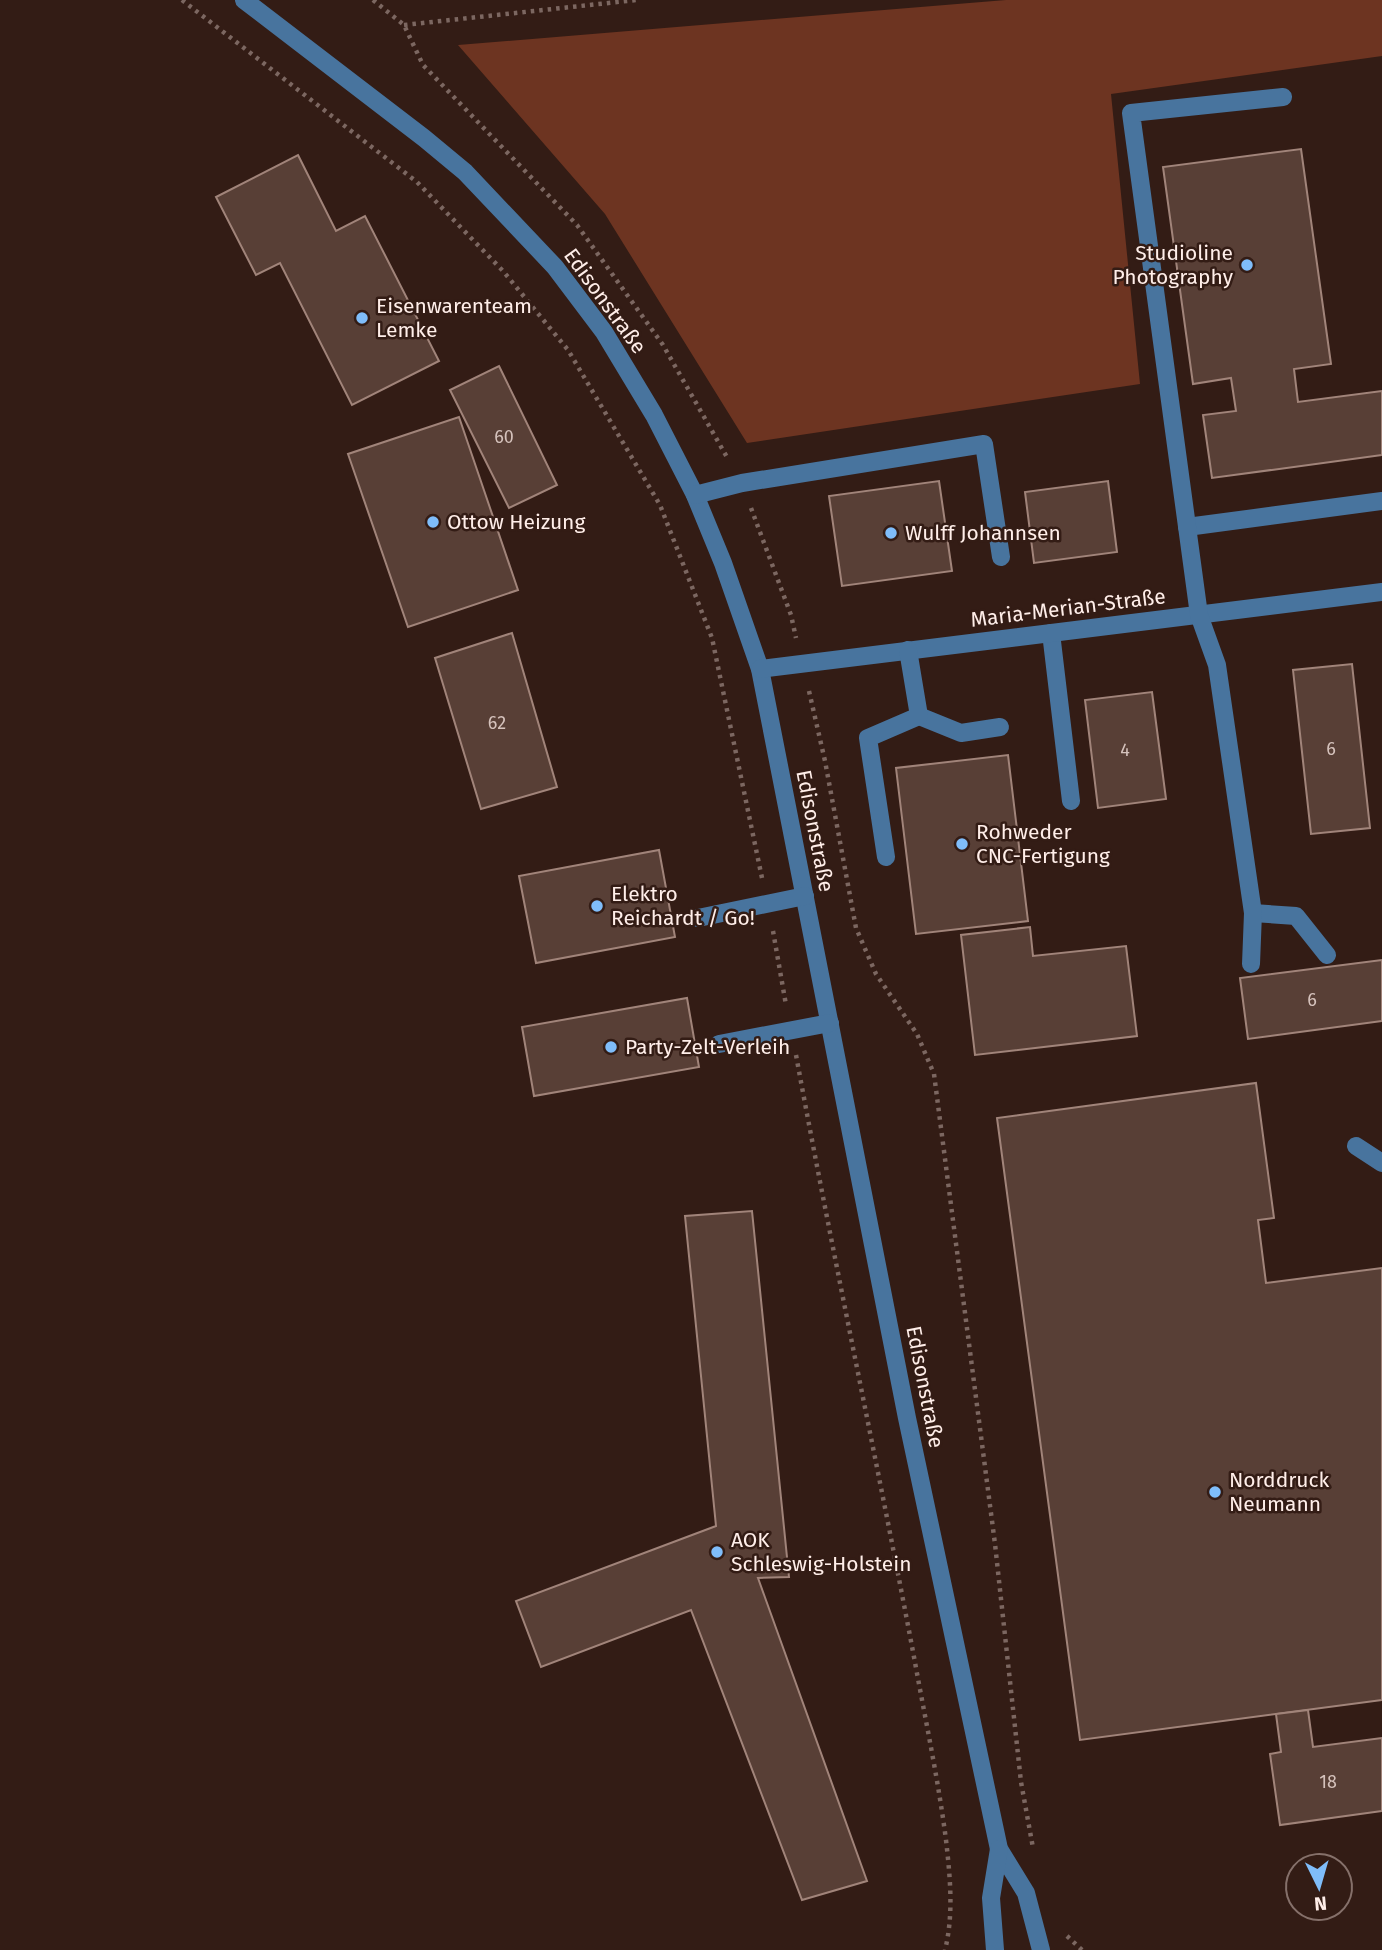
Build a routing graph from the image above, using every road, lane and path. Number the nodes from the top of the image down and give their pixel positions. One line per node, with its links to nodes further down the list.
1 (244, 0): 5 (street, Edisonstraße)
2 (373, 0): 3 (path)
3 (636, 0)
4 (1283, 97): 7 (street)
5 (695, 495): 8 (street); 13 (street, Edisonstraße)
6 (1382, 501): 7 (street)
7 (1187, 527): 10 (street)
8 (1001, 557)
9 (1382, 592): 10 (street, Maria-Merian-Straße)
10 (1199, 615): 11 (street, Maria-Merian-Straße); 19 (street)
11 (1051, 633): 12 (street, Maria-Merian-Straße); 16 (street)
12 (908, 650): 13 (street, Maria-Merian-Straße); 14 (street)
13 (760, 669): 18 (street, Edisonstraße)
14 (919, 716): 15 (street); 17 (street)
15 (1000, 727)
16 (1071, 801)
17 (886, 857)
18 (805, 896): 20 (street); 23 (street, Edisonstraße)
19 (1253, 913): 21 (street); 22 (street)
20 (698, 918)
21 (1327, 955)
22 (1251, 964)
23 (830, 1023): 24 (street); 27 (street, Edisonstraße)
24 (719, 1044)
25 (1356, 1146): 26 (street)
26 (1382, 1163)
27 (999, 1849): 28 (street, Edisonstraße); 29 (street, Edisonstraße)
28 (995, 1950)
29 (1041, 1950)

